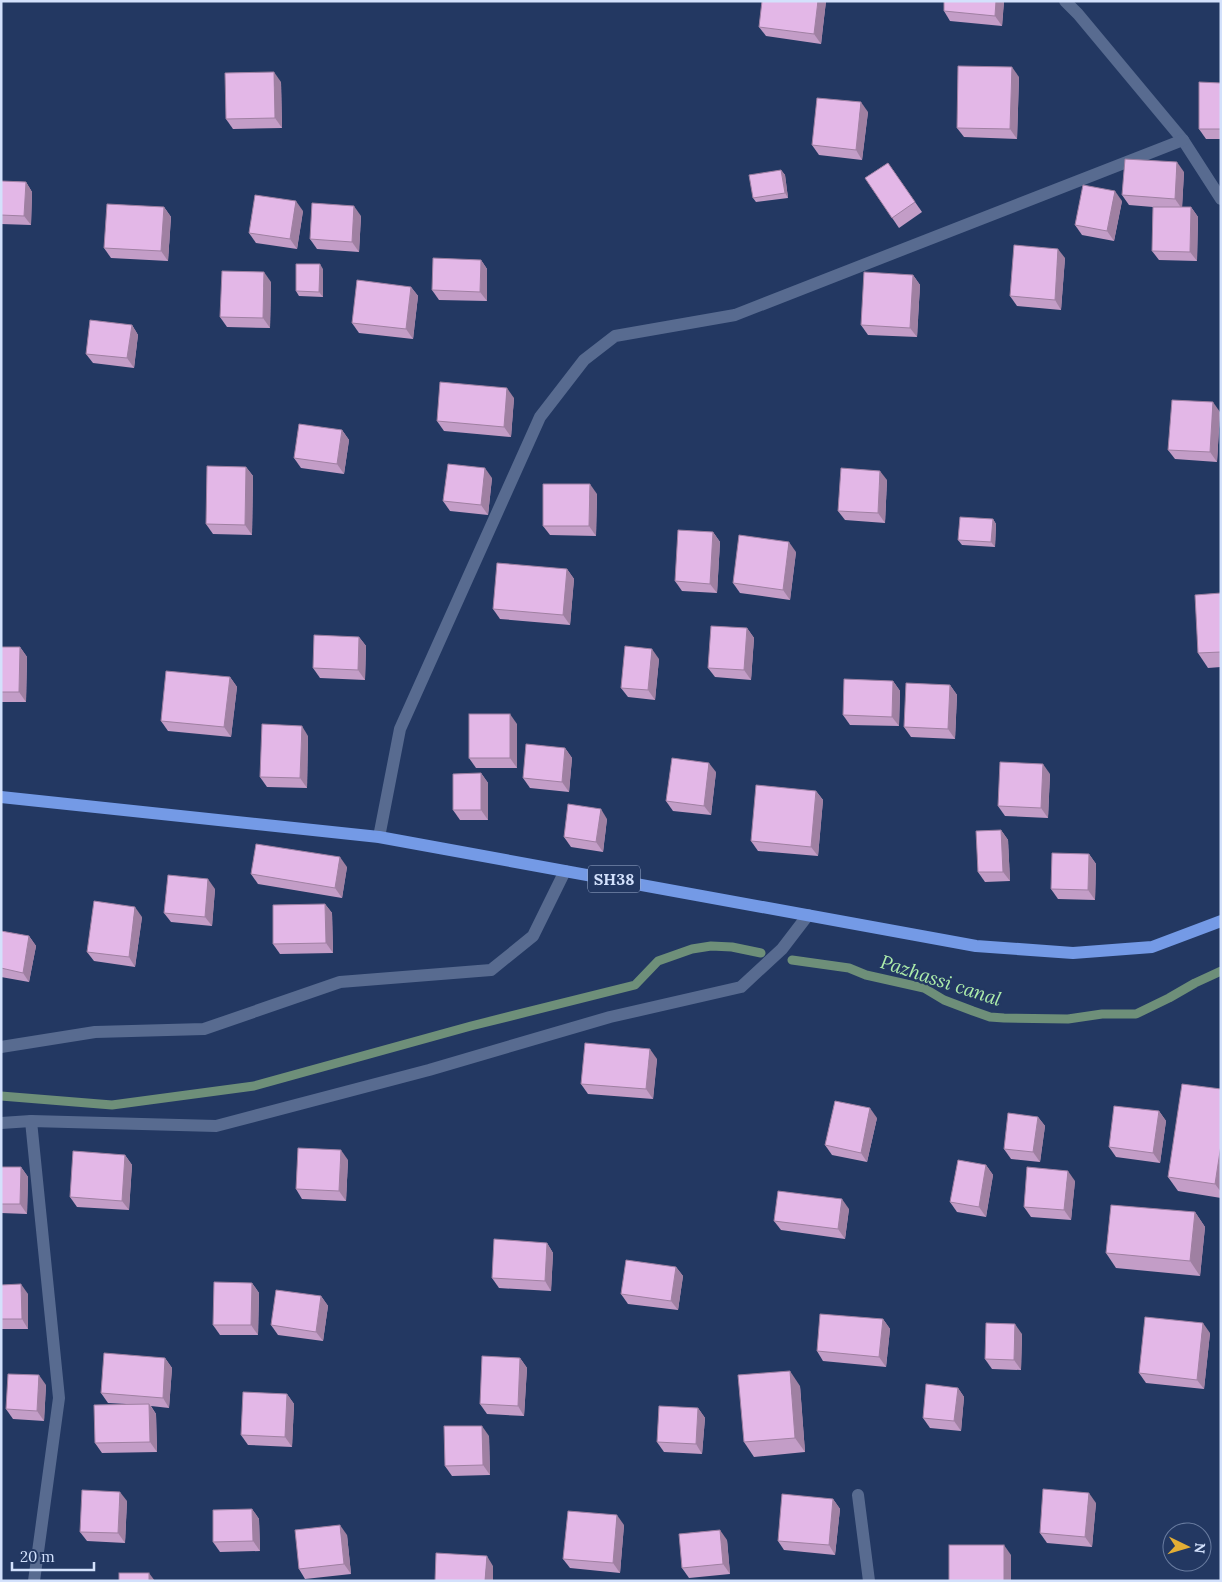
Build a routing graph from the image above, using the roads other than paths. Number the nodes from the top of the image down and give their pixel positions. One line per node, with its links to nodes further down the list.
1 (1065, 1): 2 (street)
2 (1183, 140): 3 (street); 5 (street)
3 (1221, 199)
4 (1, 797): 5 (main road, SH38)
5 (379, 837): 6 (main road, SH38)
6 (565, 870): 7 (main road, SH38); 9 (street)
7 (808, 915): 8 (main road, SH38); 10 (street)
8 (1221, 921)
9 (1, 1047)
10 (30, 1121): 11 (street); 13 (street)
11 (1, 1122)
12 (858, 1495): 14 (street)
13 (34, 1581)
14 (869, 1581)

